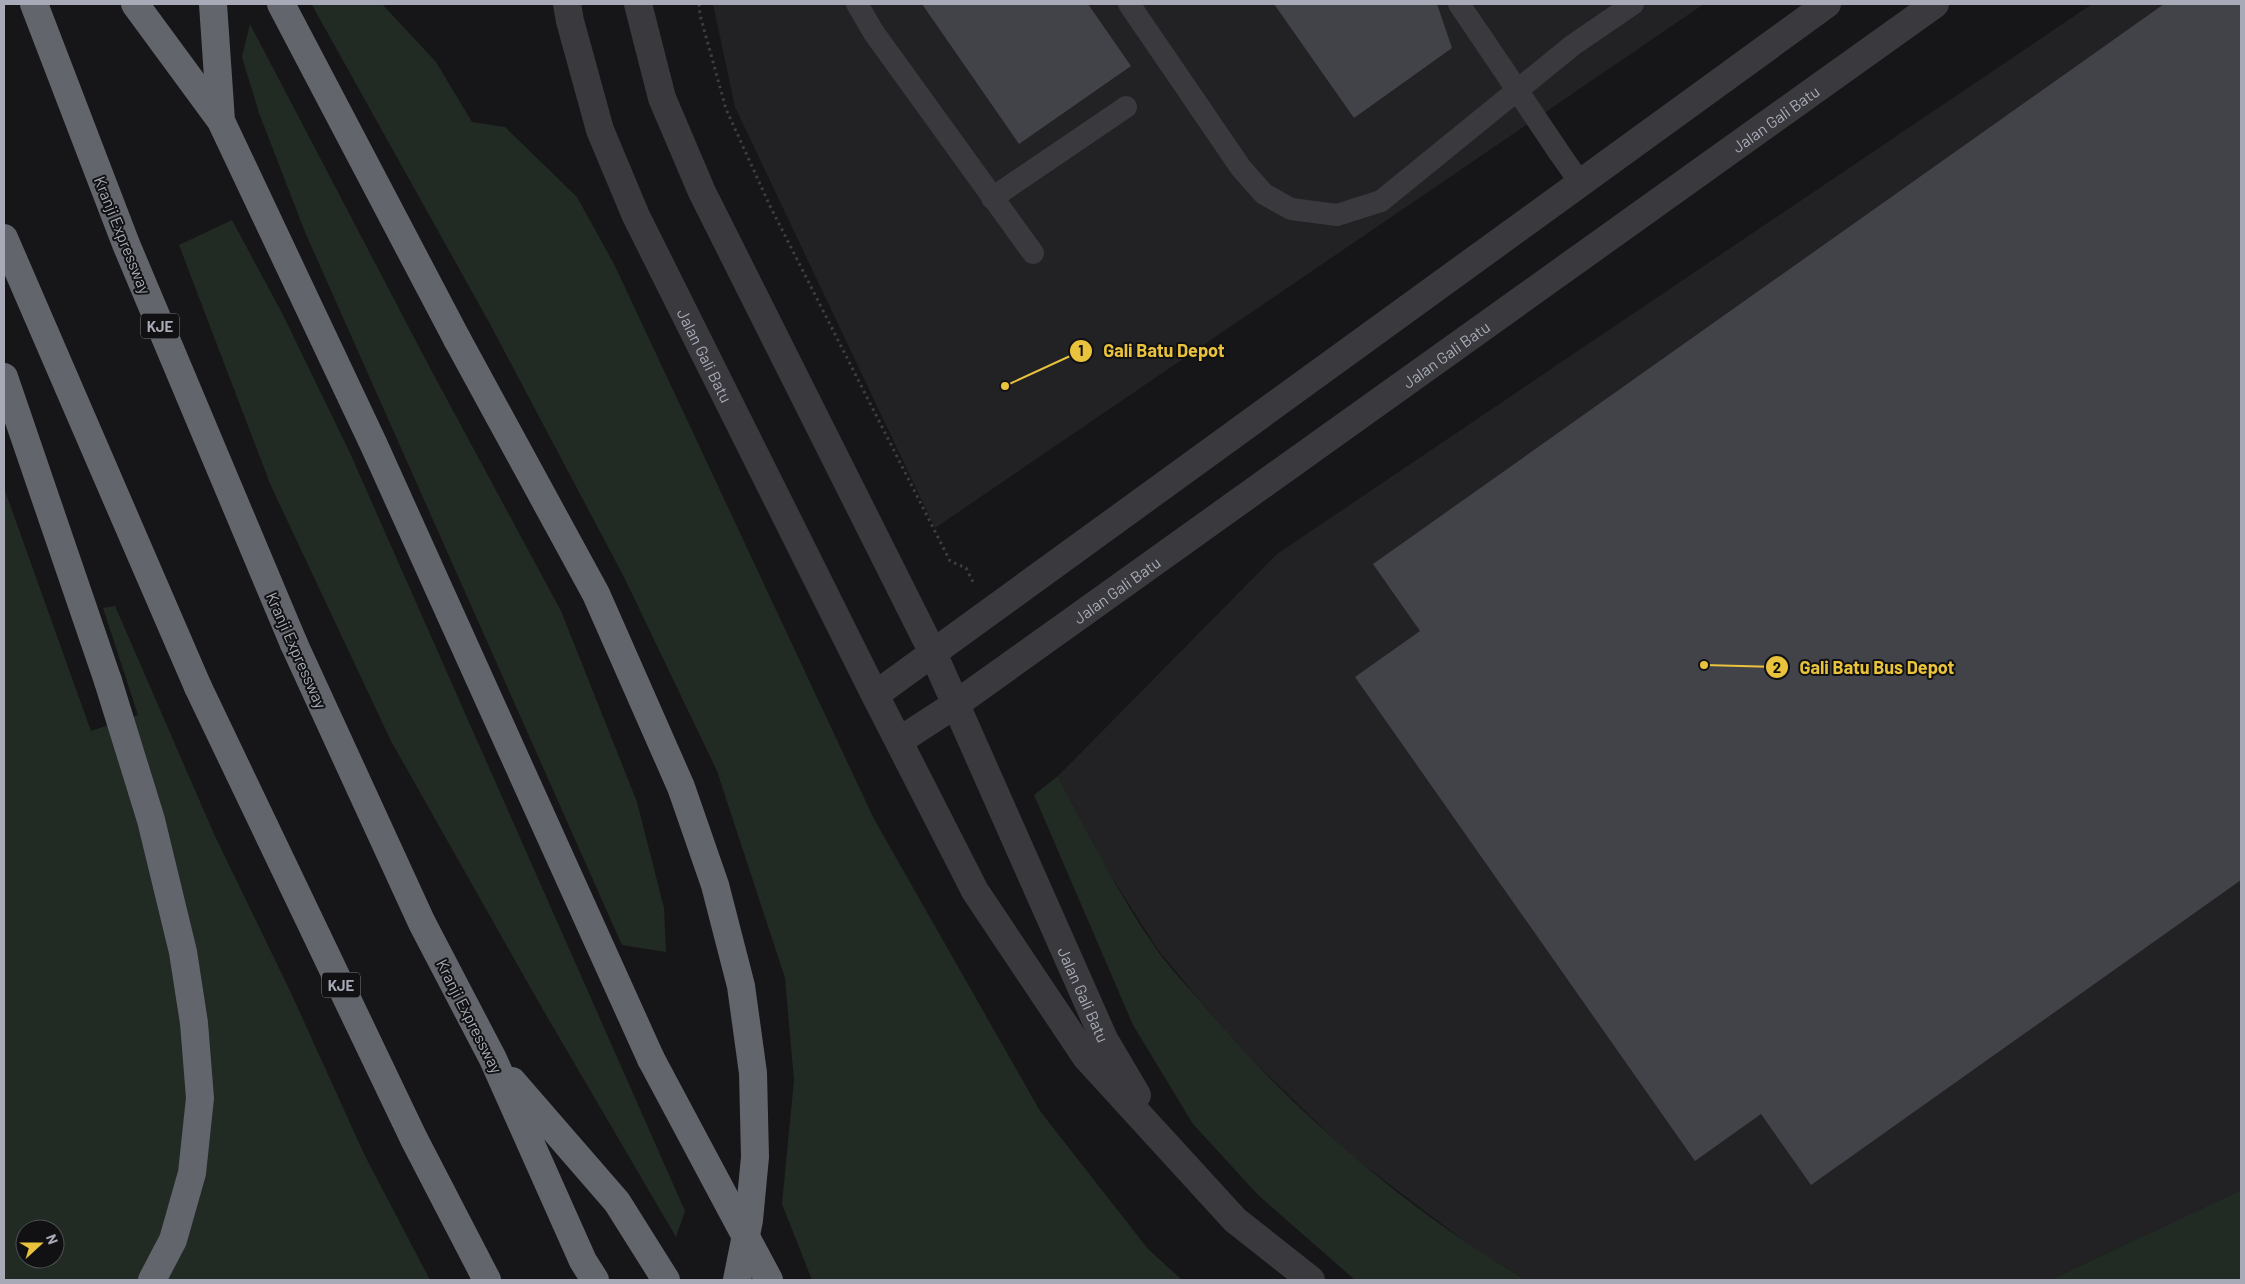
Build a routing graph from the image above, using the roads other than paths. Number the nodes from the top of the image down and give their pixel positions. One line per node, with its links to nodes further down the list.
1 (34, 4): 24 (highway, Kranji Expressway / KJE, bridge)
2 (135, 4): 14 (highway)
3 (212, 4): 14 (highway)
4 (281, 4): 30 (highway, bridge)
5 (567, 4): 21 (street, Jalan Gali Batu)
6 (638, 4): 20 (street, Jalan Gali Batu)
7 (857, 4): 16 (lane)
8 (1130, 4): 10 (lane)
9 (1459, 4): 15 (lane, bridge)
10 (1633, 4)
11 (1827, 4): 15 (street)
12 (1936, 4): 22 (street, Jalan Gali Batu)
13 (1126, 107): 16 (lane)
14 (221, 121): 31 (highway, bridge)
15 (1581, 184): 20 (street)
16 (992, 198): 18 (lane)
17 (4, 238): 28 (highway, KJE, bridge)
18 (1033, 253)
19 (4, 377): 27 (highway, bridge)
20 (933, 653): 21 (street); 22 (street, Jalan Gali Batu)
21 (875, 695): 23 (street, Jalan Gali Batu)
22 (956, 704): 23 (street, Jalan Gali Batu); 25 (street, Jalan Gali Batu)
23 (899, 741): 25 (street, Jalan Gali Batu)
24 (493, 1059): 26 (highway, Kranji Expressway / KJE); 29 (highway)
25 (1163, 1140): 32 (street, Jalan Gali Batu)
26 (589, 1270)
27 (152, 1280)
28 (487, 1280)
29 (666, 1280)
30 (737, 1280)
31 (769, 1280)
32 (1310, 1280)

